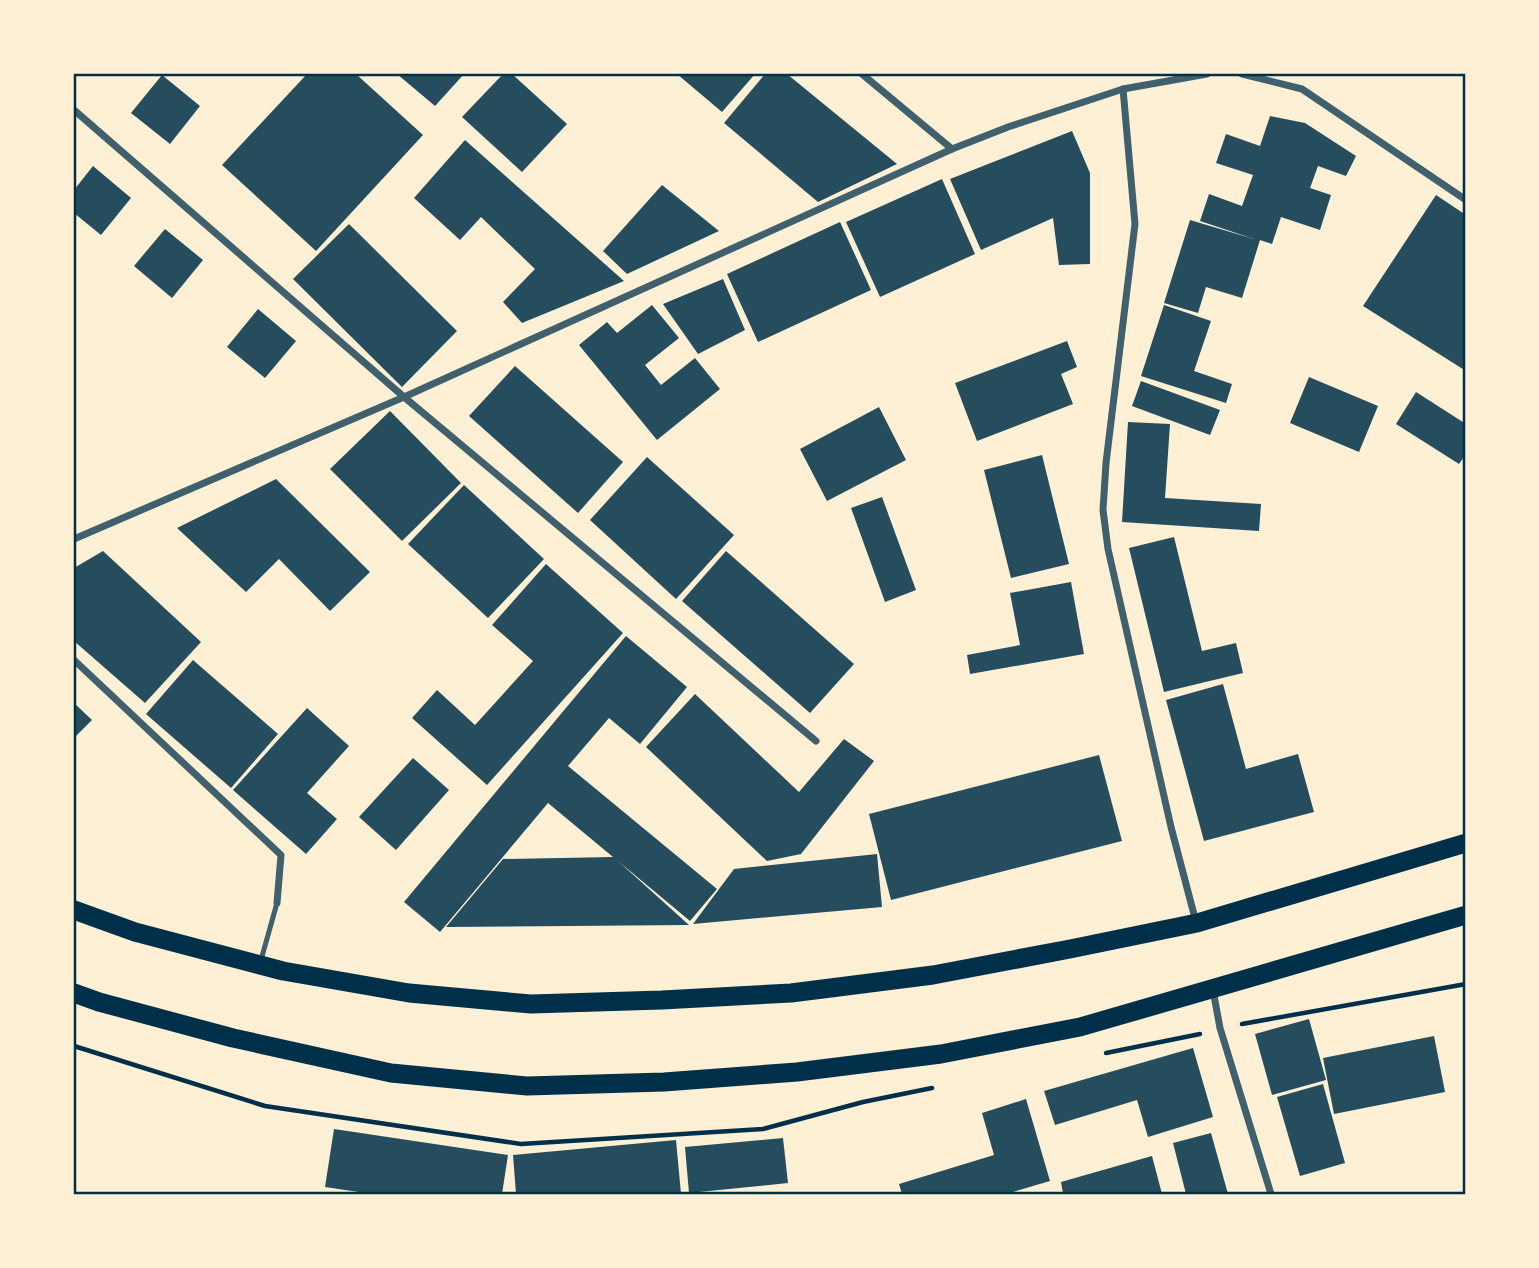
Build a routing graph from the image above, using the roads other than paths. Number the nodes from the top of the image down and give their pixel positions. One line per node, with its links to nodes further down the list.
1 (862, 74): 6 (street)
2 (1207, 74): 4 (street)
3 (1242, 74): 7 (street)
4 (1123, 89): 6 (street); 16 (street)
5 (74, 110): 8 (street)
6 (952, 149): 8 (street)
7 (1465, 200)
8 (404, 397): 9 (street); 11 (street)
9 (74, 539)
10 (74, 660): 13 (street)
11 (816, 741)
12 (1465, 843): 16 (highway)
13 (277, 903): 17 (lane)
14 (74, 910): 17 (highway)
15 (1465, 915): 18 (highway)
16 (1197, 923): 17 (highway)
17 (259, 965)
18 (1212, 987): 19 (highway); 20 (street)
19 (74, 993)
20 (1271, 1195)

